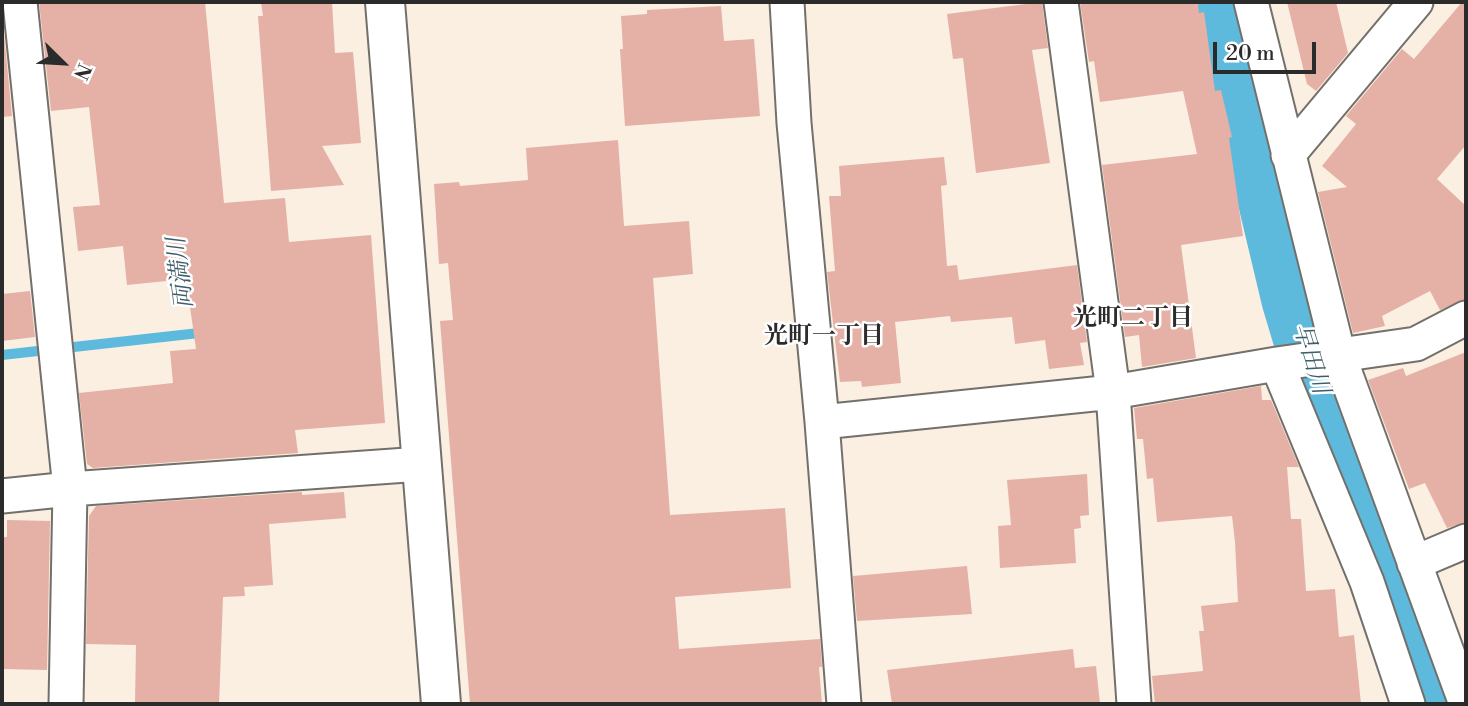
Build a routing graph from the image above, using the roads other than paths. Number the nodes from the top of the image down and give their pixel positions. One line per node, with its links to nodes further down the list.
1 (20, 2): 14 (street)
2 (385, 2): 13 (street)
3 (787, 2): 12 (street)
4 (1061, 2): 11 (street)
5 (1251, 2): 7 (street)
6 (1416, 2): 7 (street)
7 (1288, 155): 9 (street)
8 (1466, 318): 9 (street)
9 (1334, 356): 10 (street); 17 (street)
10 (1284, 362): 11 (street); 22 (street)
11 (1113, 393): 12 (street); 21 (street)
12 (822, 422): 20 (street)
13 (421, 464): 14 (street); 19 (street)
14 (69, 489): 15 (street); 18 (street)
15 (2, 496)
16 (1466, 541): 17 (street)
17 (1414, 563): 23 (street)
18 (66, 704)
19 (441, 704)
20 (844, 704)
21 (1134, 704)
22 (1408, 704)
23 (1466, 704)

